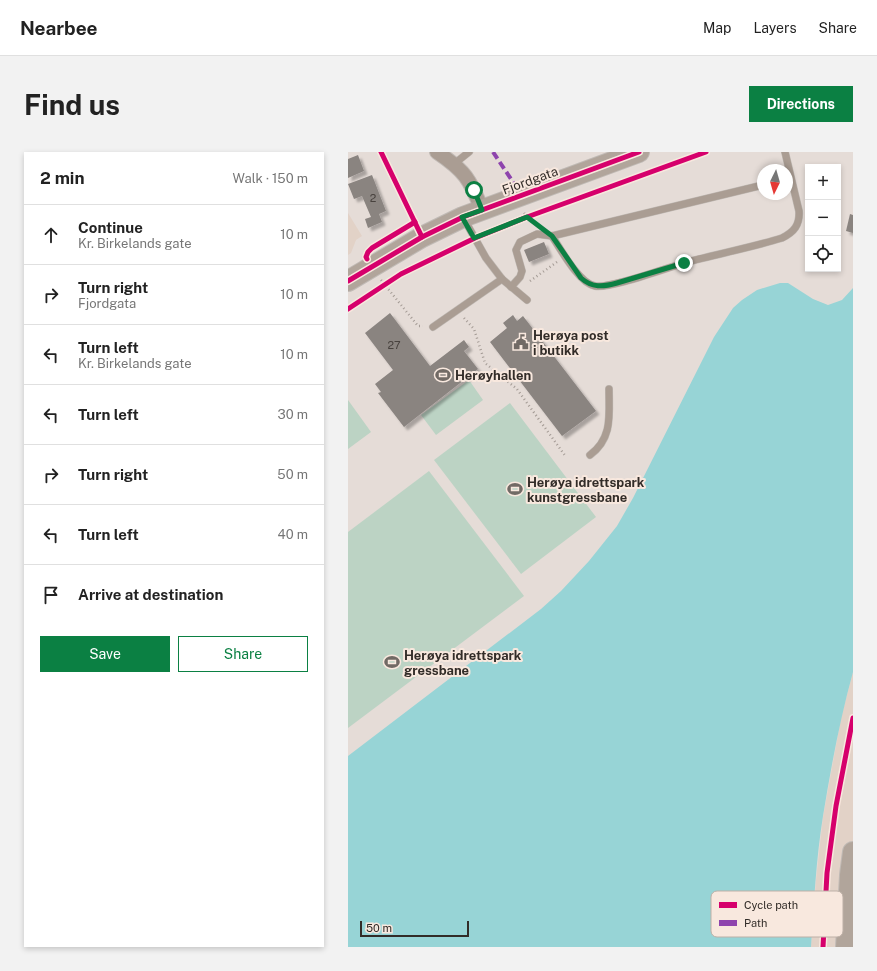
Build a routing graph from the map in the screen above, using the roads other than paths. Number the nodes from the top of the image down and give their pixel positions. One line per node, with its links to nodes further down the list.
1 (437, 152): 5 (street)
2 (469, 152): 5 (lane)
3 (639, 152): 9 (street, Fjordgata)
4 (785, 152): 6 (lane)
5 (454, 164): 9 (street)
6 (787, 164)
7 (757, 186): 11 (lane)
8 (793, 193): 11 (lane)
9 (482, 210): 10 (street, Fjordgata)
10 (462, 217): 12 (lane); 13 (street, Fjordgata)
11 (552, 236): 14 (lane)
12 (502, 279): 14 (lane); 16 (lane)
13 (348, 281)
14 (514, 289): 15 (lane)
15 (527, 300)
16 (433, 326)
17 (609, 389): 18 (lane)
18 (590, 456)
19 (853, 852): 20 (street)
20 (846, 947)

